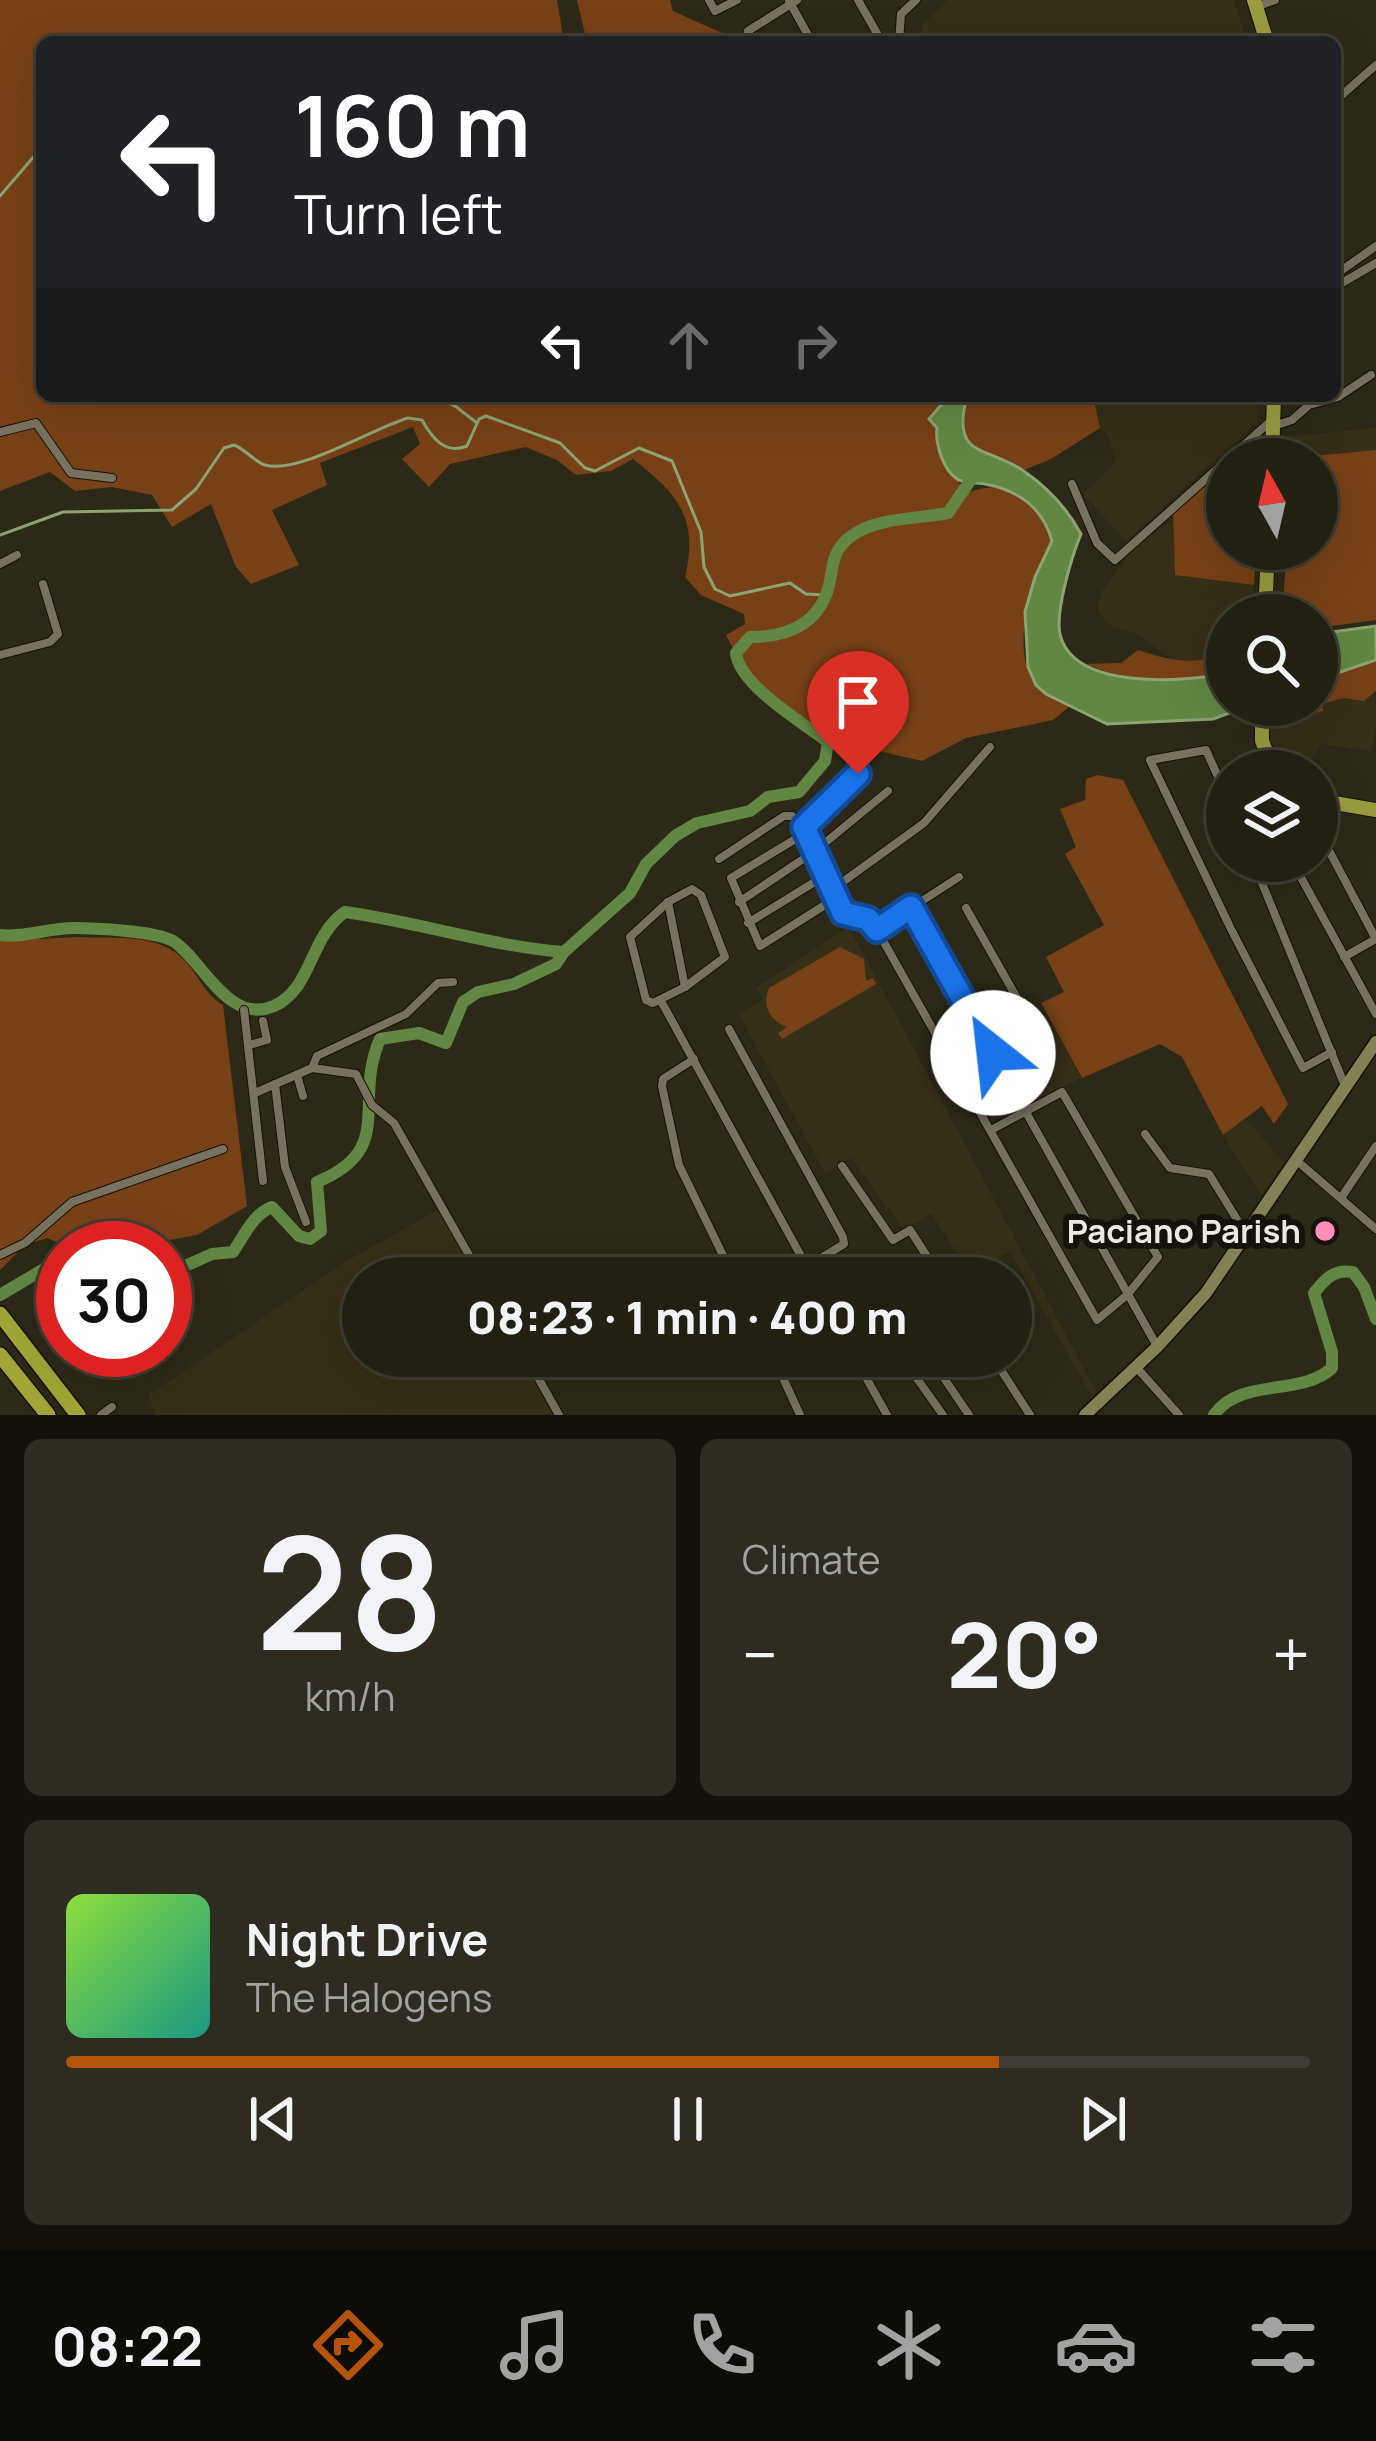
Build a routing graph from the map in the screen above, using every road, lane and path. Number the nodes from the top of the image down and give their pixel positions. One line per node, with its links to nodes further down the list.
1 (709, 0): 2 (street)
2 (737, 0)
3 (916, 0): 11 (street)
4 (1275, 0): 7 (street)
5 (792, 1): 8 (street); 9 (street)
6 (860, 1): 10 (street)
7 (1255, 4): 12 (highway)
8 (748, 31)
9 (809, 36)
10 (881, 36)
11 (900, 36)
12 (1265, 36)
13 (1376, 65): 14 (street)
14 (1341, 96)
15 (1376, 246): 17 (street)
16 (1376, 263): 18 (street)
17 (1341, 271)
18 (1341, 283)
19 (1372, 375): 20 (street)
20 (1341, 396)
21 (1274, 402): 23 (highway)
22 (1321, 402): 23 (street)
23 (1273, 423): 25 (highway); 27 (street)
24 (0, 432): 26 (street)
25 (1273, 438)
26 (112, 478)
27 (1072, 484)
28 (17, 555): 29 (street)
29 (0, 564)
30 (43, 584): 31 (street)
31 (0, 655)
32 (849, 738): 38 (street)
33 (990, 747): 48 (street)
34 (1206, 750): 44 (street)
35 (888, 791): 39 (street)
36 (1338, 804): 37 (highway)
37 (1376, 810)
38 (806, 829): 39 (street); 40 (street); 50 (street)
39 (815, 851): 42 (street); 50 (street)
40 (719, 859)
41 (1338, 865): 55 (street)
42 (826, 875): 48 (street); 53 (street)
43 (959, 877): 51 (street)
44 (1206, 877)
45 (1208, 882): 66 (street)
46 (1262, 882): 66 (street)
47 (1303, 882): 56 (street)
48 (834, 894): 53 (street); 54 (street)
49 (668, 902): 58 (street); 58 (street); 59 (street)
50 (739, 902): 53 (street)
51 (911, 907): 54 (street); 67 (street)
52 (966, 908): 67 (street)
53 (748, 922)
54 (877, 930): 76 (street)
55 (1376, 939): 56 (street)
56 (1343, 957): 61 (street)
57 (453, 982): 69 (street)
58 (685, 988): 59 (street)
59 (661, 1001): 68 (street)
60 (244, 1010): 65 (street)
61 (1376, 1014)
62 (263, 1021): 65 (street)
63 (730, 1029): 91 (street)
64 (1376, 1042): 72 (main road)
65 (249, 1045): 73 (street)
66 (1331, 1052): 72 (street)
67 (993, 1053): 75 (street)
68 (694, 1059): 89 (street); 90 (street)
69 (312, 1068): 70 (street); 88 (street)
70 (297, 1075): 71 (street); 74 (street)
71 (274, 1084): 73 (street); 84 (street)
72 (1346, 1087): 80 (main road)
73 (255, 1093): 82 (street)
74 (302, 1096)
75 (1026, 1112): 76 (street); 93 (street); 93 (street)
76 (992, 1130): 93 (street)
77 (1145, 1134): 86 (street)
78 (1376, 1146): 83 (street)
79 (223, 1149): 87 (street)
80 (1296, 1160): 83 (street); 86 (main road)
81 (842, 1166): 92 (street)
82 (263, 1181)
83 (1341, 1198): 85 (street)
84 (305, 1222)
85 (1376, 1229)
86 (1246, 1235): 95 (main road)
87 (0, 1255)
88 (470, 1257)
89 (724, 1257)
90 (803, 1257)
91 (824, 1257)
92 (927, 1257)
93 (1127, 1295): 95 (street)
94 (0, 1314): 107 (highway)
95 (1157, 1347): 97 (main road)
96 (0, 1355): 106 (highway)
97 (1136, 1367): 105 (street); 115 (main road)
98 (538, 1377): 109 (street)
99 (783, 1377): 110 (street)
100 (866, 1377): 111 (street)
101 (916, 1377): 112 (street)
102 (943, 1377): 113 (street)
103 (1006, 1377): 114 (street)
104 (112, 1407): 108 (street)
105 (1173, 1413)
106 (48, 1415)
107 (78, 1415)
108 (101, 1415)
109 (559, 1415)
110 (800, 1415)
111 (887, 1415)
112 (943, 1415)
113 (969, 1415)
114 (1030, 1415)
115 (1085, 1415)

